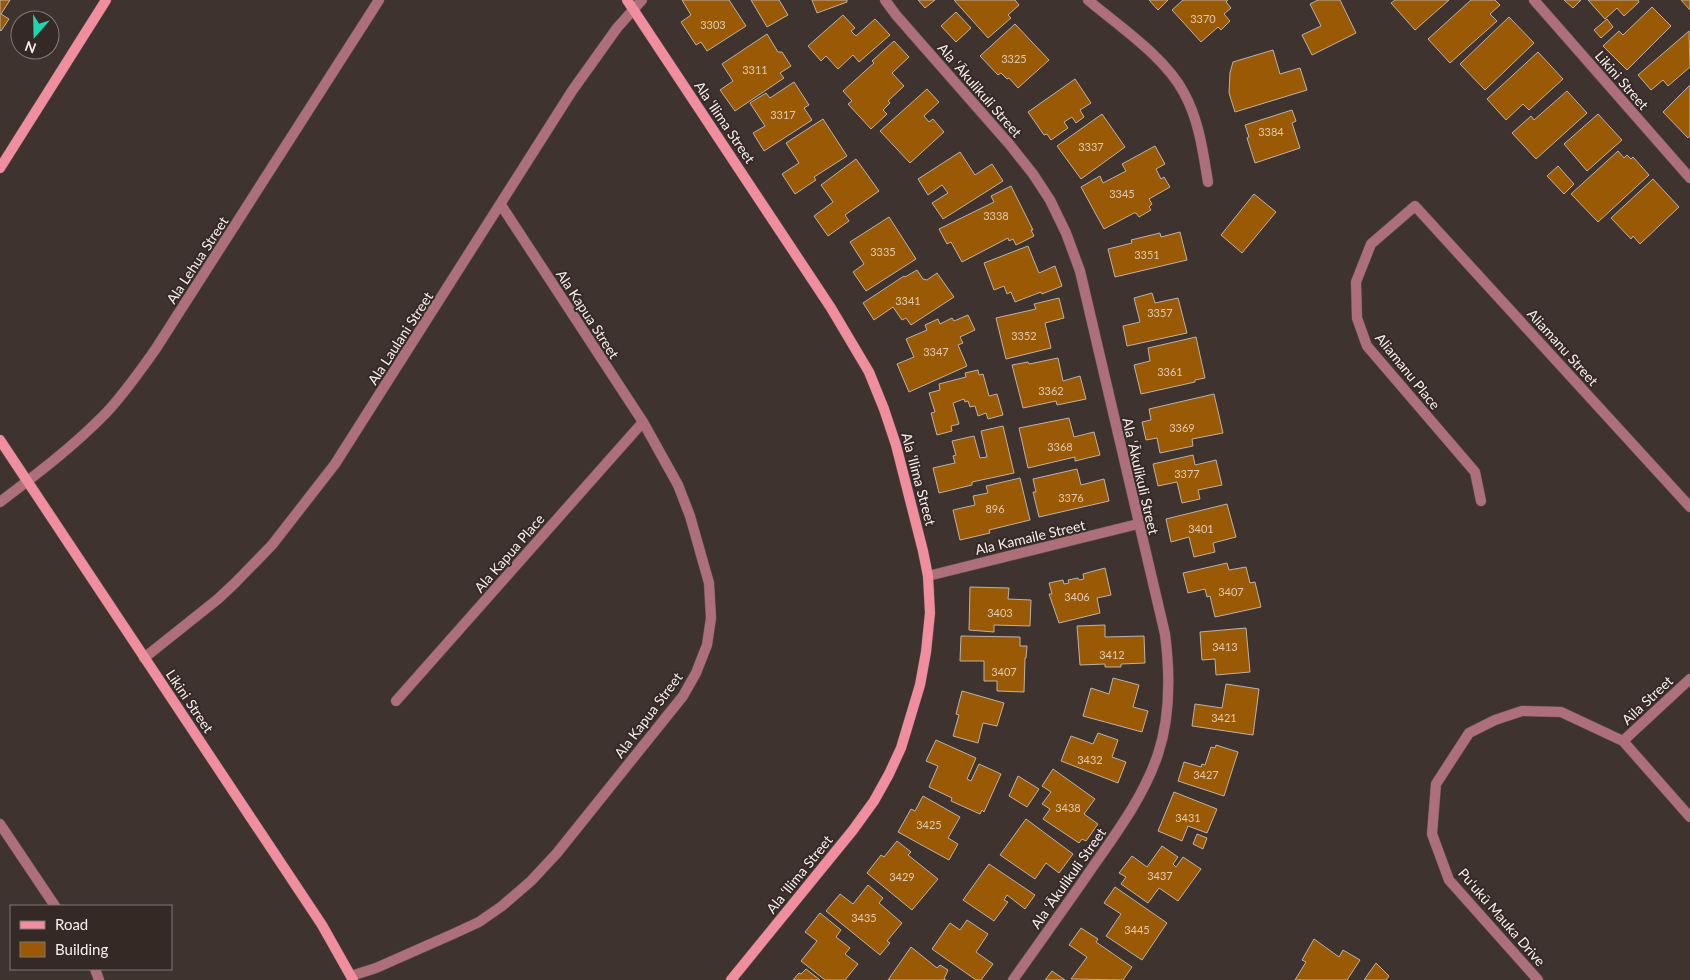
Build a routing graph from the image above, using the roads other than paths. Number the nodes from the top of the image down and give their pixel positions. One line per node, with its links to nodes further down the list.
1 (106, 0): 8 (street)
2 (379, 0): 15 (street, Ala Lehua Street)
3 (642, 0): 7 (street, Ala Laulani Street)
4 (885, 0): 19 (street, Ala ʻĀkulikuli Street)
5 (1088, 0): 10 (street)
6 (1534, 0): 9 (street, Likini Street)
7 (630, 4): 11 (street, Ala Laulani Street); 20 (street, Ala ʻIlima Street)
8 (0, 168)
9 (1690, 178)
10 (1208, 182)
11 (501, 206): 13 (street, Ala Kapua Street); 21 (street, Ala Laulani Street)
12 (1415, 206): 16 (street, Aliamanu Place); 18 (street, Aliamanu Street)
13 (643, 422): 23 (street, Ala Kapua Place); 28 (street, Ala Kapua Street)
14 (0, 440): 15 (street, Likini Street)
15 (28, 481): 17 (street, Ala Lehua Street); 21 (street, Likini Street)
16 (1481, 501)
17 (0, 502)
18 (1690, 507)
19 (1138, 524): 20 (street, Ala Kamaile Street); 30 (street, Ala ʻĀkulikuli Street)
20 (928, 576): 29 (street, Ala ʻIlima Street)
21 (144, 658): 28 (street, Likini Street)
22 (1690, 679): 24 (street, Aila Street)
23 (396, 701)
24 (1623, 741): 25 (street); 31 (street, Puʻukū Mauka Drive)
25 (1690, 817)
26 (0, 824): 27 (street)
27 (54, 905)
28 (352, 978)
29 (730, 980)
30 (1013, 980)
31 (1538, 980)

